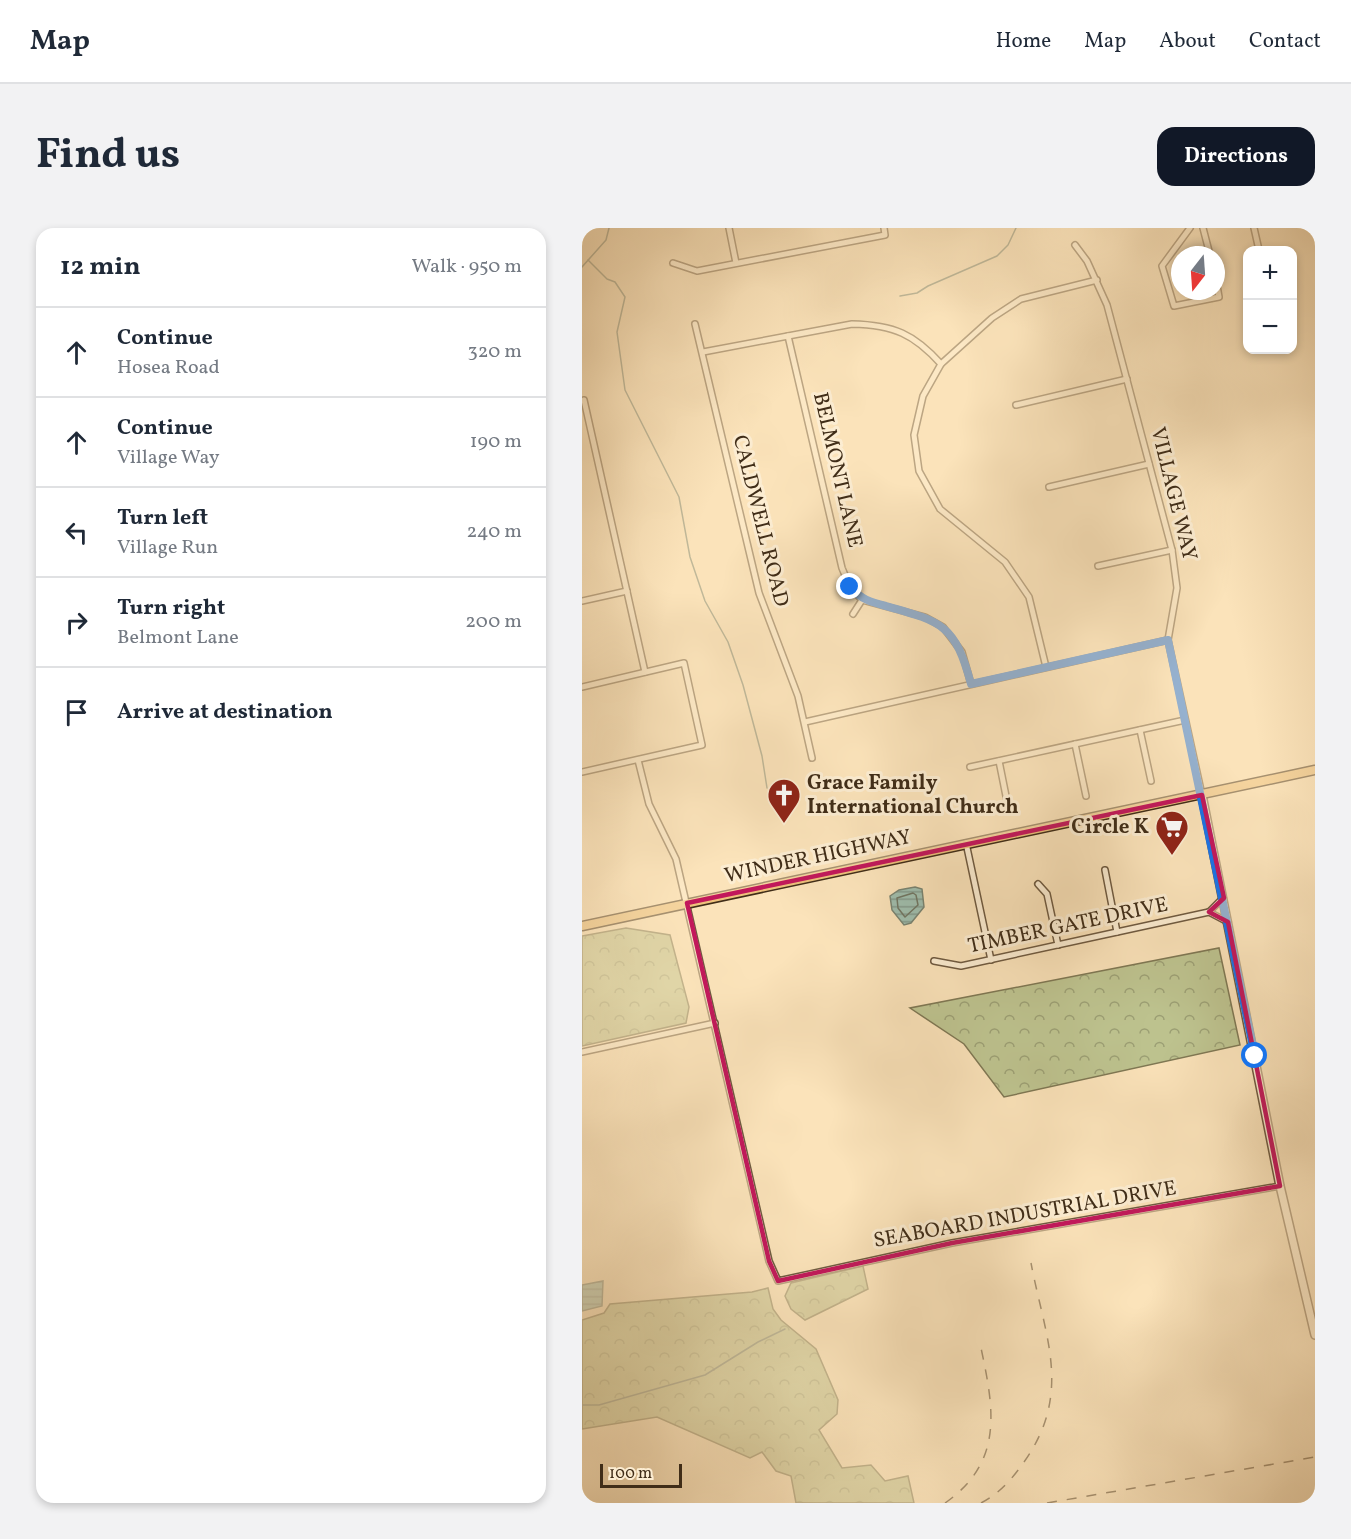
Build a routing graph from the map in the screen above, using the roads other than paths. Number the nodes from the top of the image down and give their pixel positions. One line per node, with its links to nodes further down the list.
1 (729, 228): 12 (street)
2 (884, 228): 12 (street)
3 (1190, 228): 7 (street)
4 (1203, 228): 8 (street)
5 (1254, 228): 9 (street)
6 (1075, 245): 13 (street, VILLAGE WAY)
7 (1177, 246)
8 (1208, 246)
9 (1258, 246)
10 (1171, 254): 14 (street)
11 (673, 263): 12 (street)
12 (736, 263)
13 (1097, 280): 20 (street); 21 (street, VILLAGE WAY)
14 (1171, 296)
15 (1172, 300): 16 (street)
16 (1204, 300)
17 (695, 324): 19 (street, CALDWELL ROAD)
18 (789, 336): 19 (street); 20 (street); 29 (street, BELMONT LANE)
19 (703, 352): 38 (street, CALDWELL ROAD)
20 (941, 364): 33 (street)
21 (1127, 379): 23 (street); 24 (street, VILLAGE WAY)
22 (584, 400): 28 (street)
23 (1016, 405)
24 (1149, 464): 25 (street); 26 (street, VILLAGE WAY)
25 (1048, 487)
26 (1172, 550): 27 (street); 32 (street, VILLAGE WAY)
27 (1098, 566)
28 (627, 591): 30 (street); 34 (street)
29 (862, 600): 31 (street); 35 (street)
30 (582, 601)
31 (853, 614)
32 (1168, 640): 33 (street); 37 (street, VILLAGE WAY)
33 (1046, 667): 35 (street)
34 (645, 672): 36 (street); 42 (street)
35 (971, 684): 38 (street)
36 (582, 687)
37 (1185, 720): 39 (street); 48 (street, VILLAGE WAY)
38 (805, 722): 41 (street, CALDWELL ROAD)
39 (1140, 730): 40 (street); 47 (street)
40 (1075, 744): 43 (street); 49 (street)
41 (813, 758)
42 (638, 760): 46 (street); 55 (street)
43 (999, 761): 44 (street); 50 (street)
44 (970, 767)
45 (1315, 770): 48 (main road, WINDER HIGHWAY)
46 (582, 772)
47 (1151, 781)
48 (1202, 795): 51 (main road, WINDER HIGHWAY); 54 (street)
49 (1086, 796)
50 (1009, 811)
51 (966, 843): 55 (main road, WINDER HIGHWAY); 61 (street)
52 (1105, 870): 59 (street)
53 (1038, 884): 60 (street)
54 (1224, 898): 56 (street); 57 (street)
55 (687, 903): 58 (main road, WINDER HIGHWAY); 63 (street)
56 (1209, 912): 57 (street); 59 (street, TIMBER GATE DRIVE)
57 (1228, 922): 65 (street)
58 (582, 926)
59 (1117, 932): 60 (street, TIMBER GATE DRIVE)
60 (1058, 945): 61 (street, TIMBER GATE DRIVE)
61 (991, 960): 62 (street, TIMBER GATE DRIVE)
62 (934, 961)
63 (715, 1023): 64 (street); 65 (street, SEABOARD INDUSTRIAL DRIVE)
64 (582, 1052)
65 (1280, 1186): 66 (street)
66 (1315, 1335)

